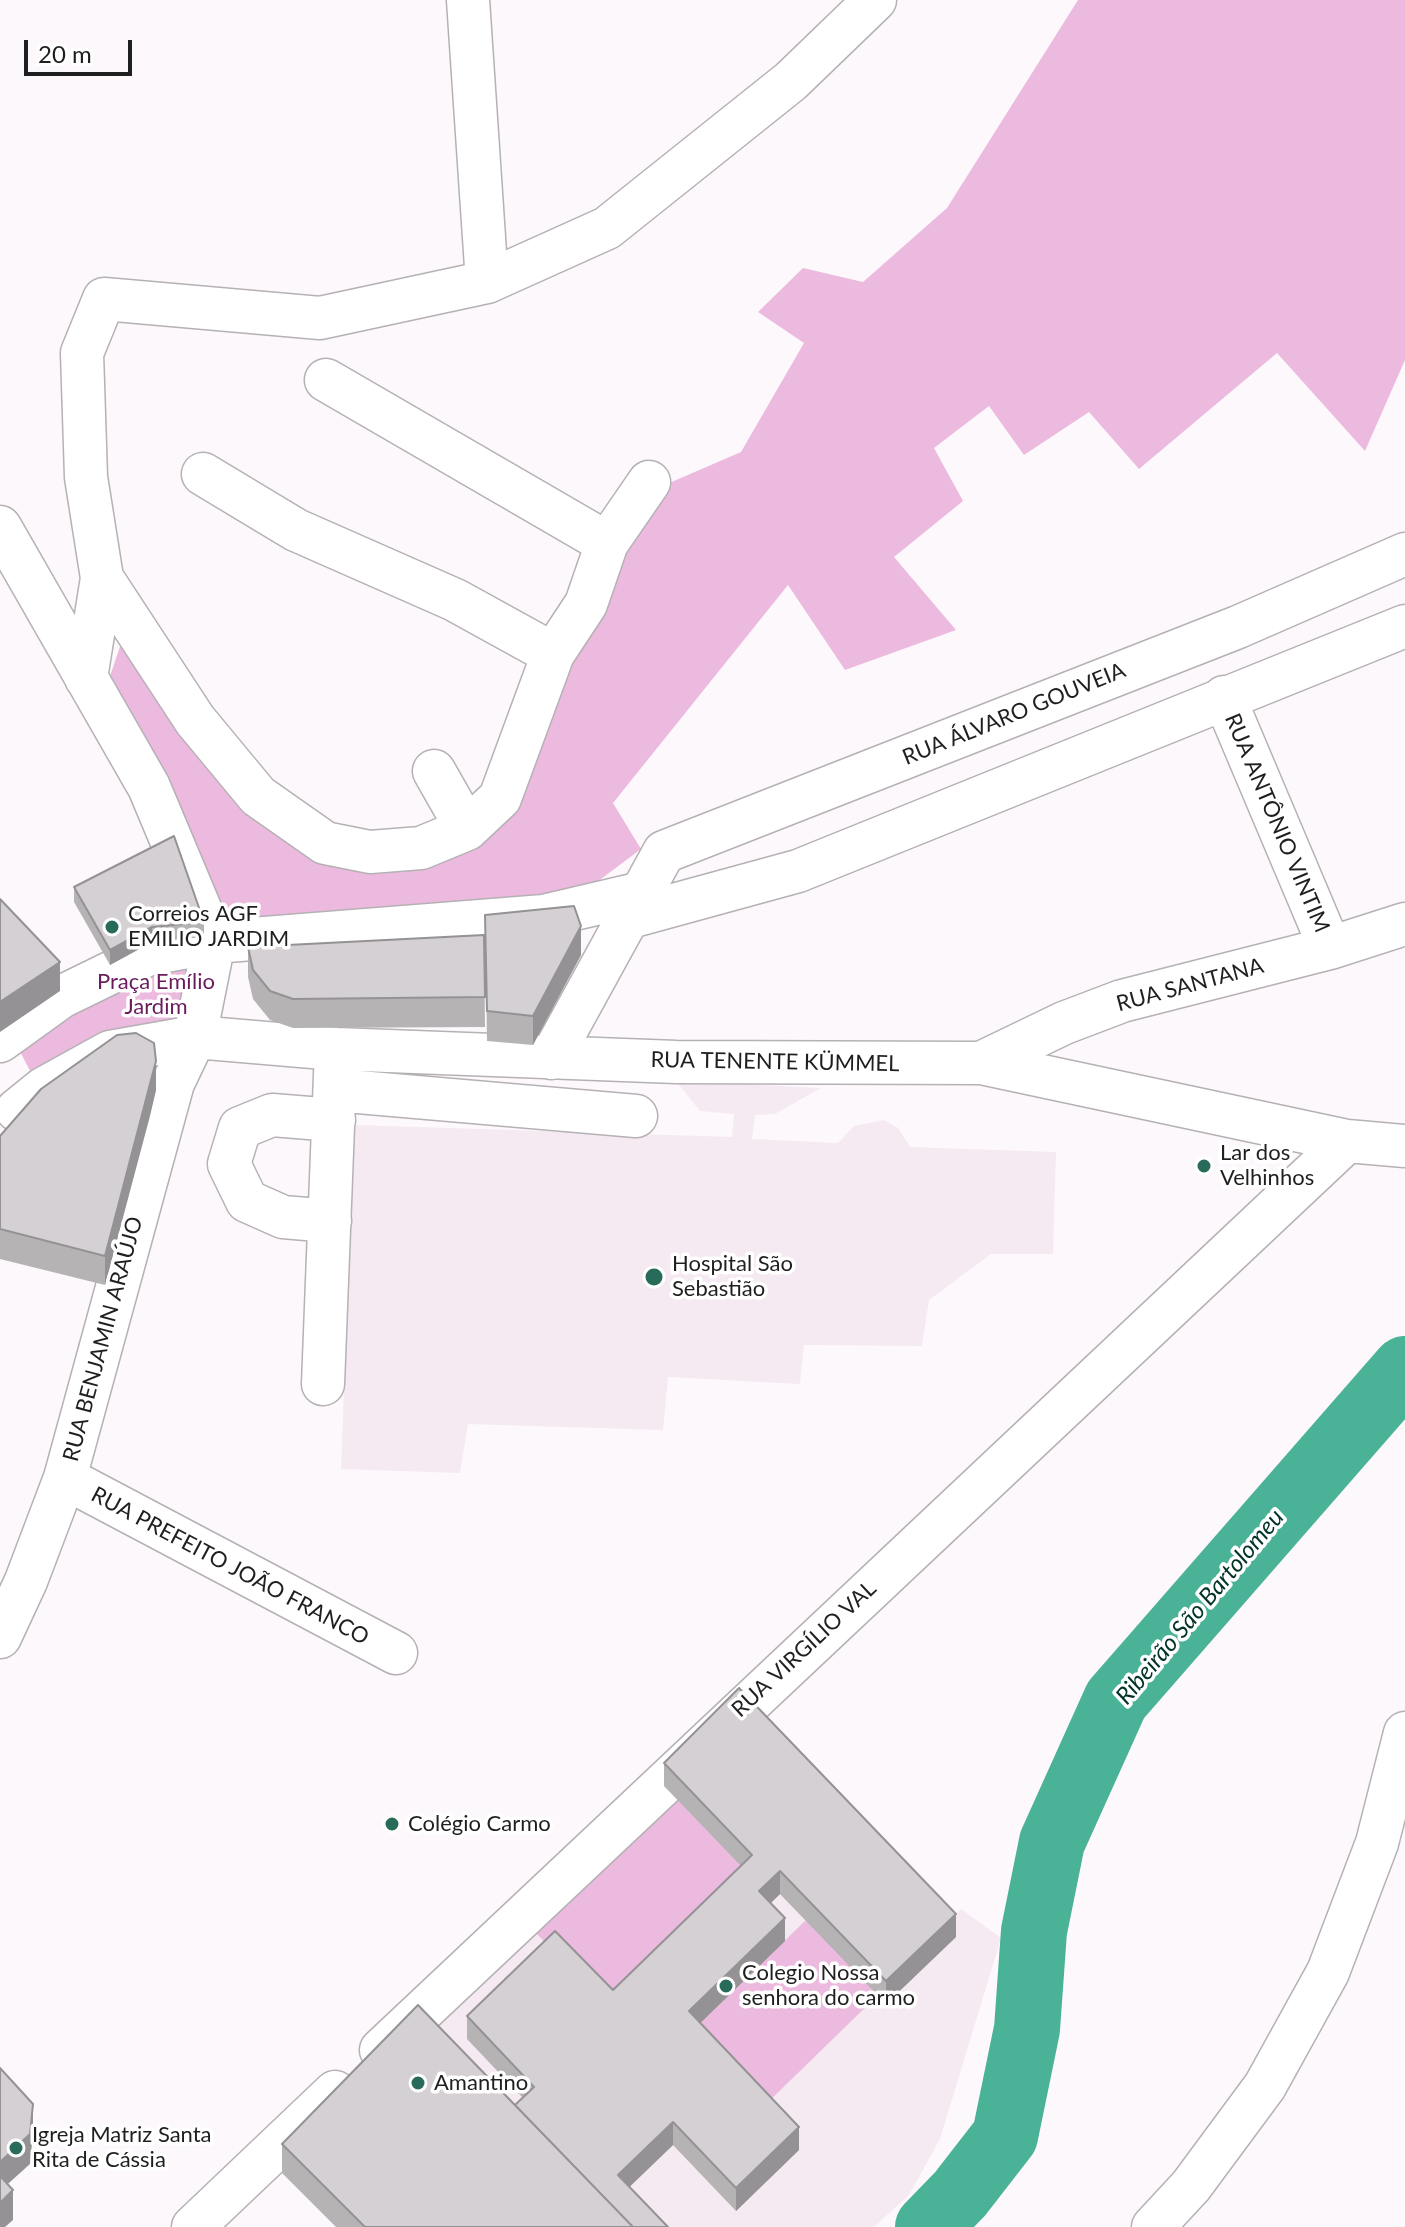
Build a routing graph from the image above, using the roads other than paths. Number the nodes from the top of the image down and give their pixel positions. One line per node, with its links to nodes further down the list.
1 (468, 0): 3 (street)
2 (875, 0): 3 (street)
3 (487, 282): 10 (street)
4 (326, 380): 8 (street)
5 (203, 474): 12 (street)
6 (649, 482): 8 (street)
7 (0, 527): 13 (street)
8 (607, 543): 12 (street)
9 (1405, 554): 17 (street, RUA ÁLVARO GOUVEIA)
10 (102, 578): 13 (street); 16 (street)
11 (1405, 626): 14 (street)
12 (553, 654): 16 (street)
13 (86, 678): 19 (street)
14 (1224, 697): 17 (street); 20 (street, RUA ANTÔNIO VINTIM)
15 (434, 771): 16 (street)
16 (467, 829)
17 (636, 905): 19 (street); 24 (street, RUA ÁLVARO GOUVEIA)
18 (1405, 924): 20 (street, RUA SANTANA)
19 (214, 942): 21 (street, RUA BENJAMIN ARAÚJO); 22 (street)
20 (1330, 948): 25 (street, RUA SANTANA)
21 (195, 1037): 23 (street, RUA TENENTE KÜMMEL); 29 (street, RUA TENENTE KÜMMEL); 34 (street, RUA BENJAMIN ARAÚJO)
22 (0, 1041)
23 (336, 1049): 24 (street, RUA TENENTE KÜMMEL); 27 (street)
24 (551, 1058): 25 (street, RUA TENENTE KÜMMEL)
25 (981, 1063): 30 (street, RUA TENENTE KÜMMEL)
26 (0, 1065): 29 (street)
27 (334, 1105): 28 (street); 32 (street); 32 (street)
28 (636, 1116)
29 (8, 1119)
30 (1347, 1141): 31 (street, RUA TENENTE KÜMMEL); 38 (street, RUA VIRGÍLIO VAL)
31 (1405, 1146)
32 (330, 1221): 33 (street)
33 (323, 1384)
34 (65, 1478): 35 (street, RUA BENJAMIN ARAÚJO); 36 (street, RUA PREFEITO JOÃO FRANCO)
35 (0, 1637)
36 (396, 1653)
37 (1405, 1733): 39 (street)
38 (193, 2227)
39 (1153, 2227)

